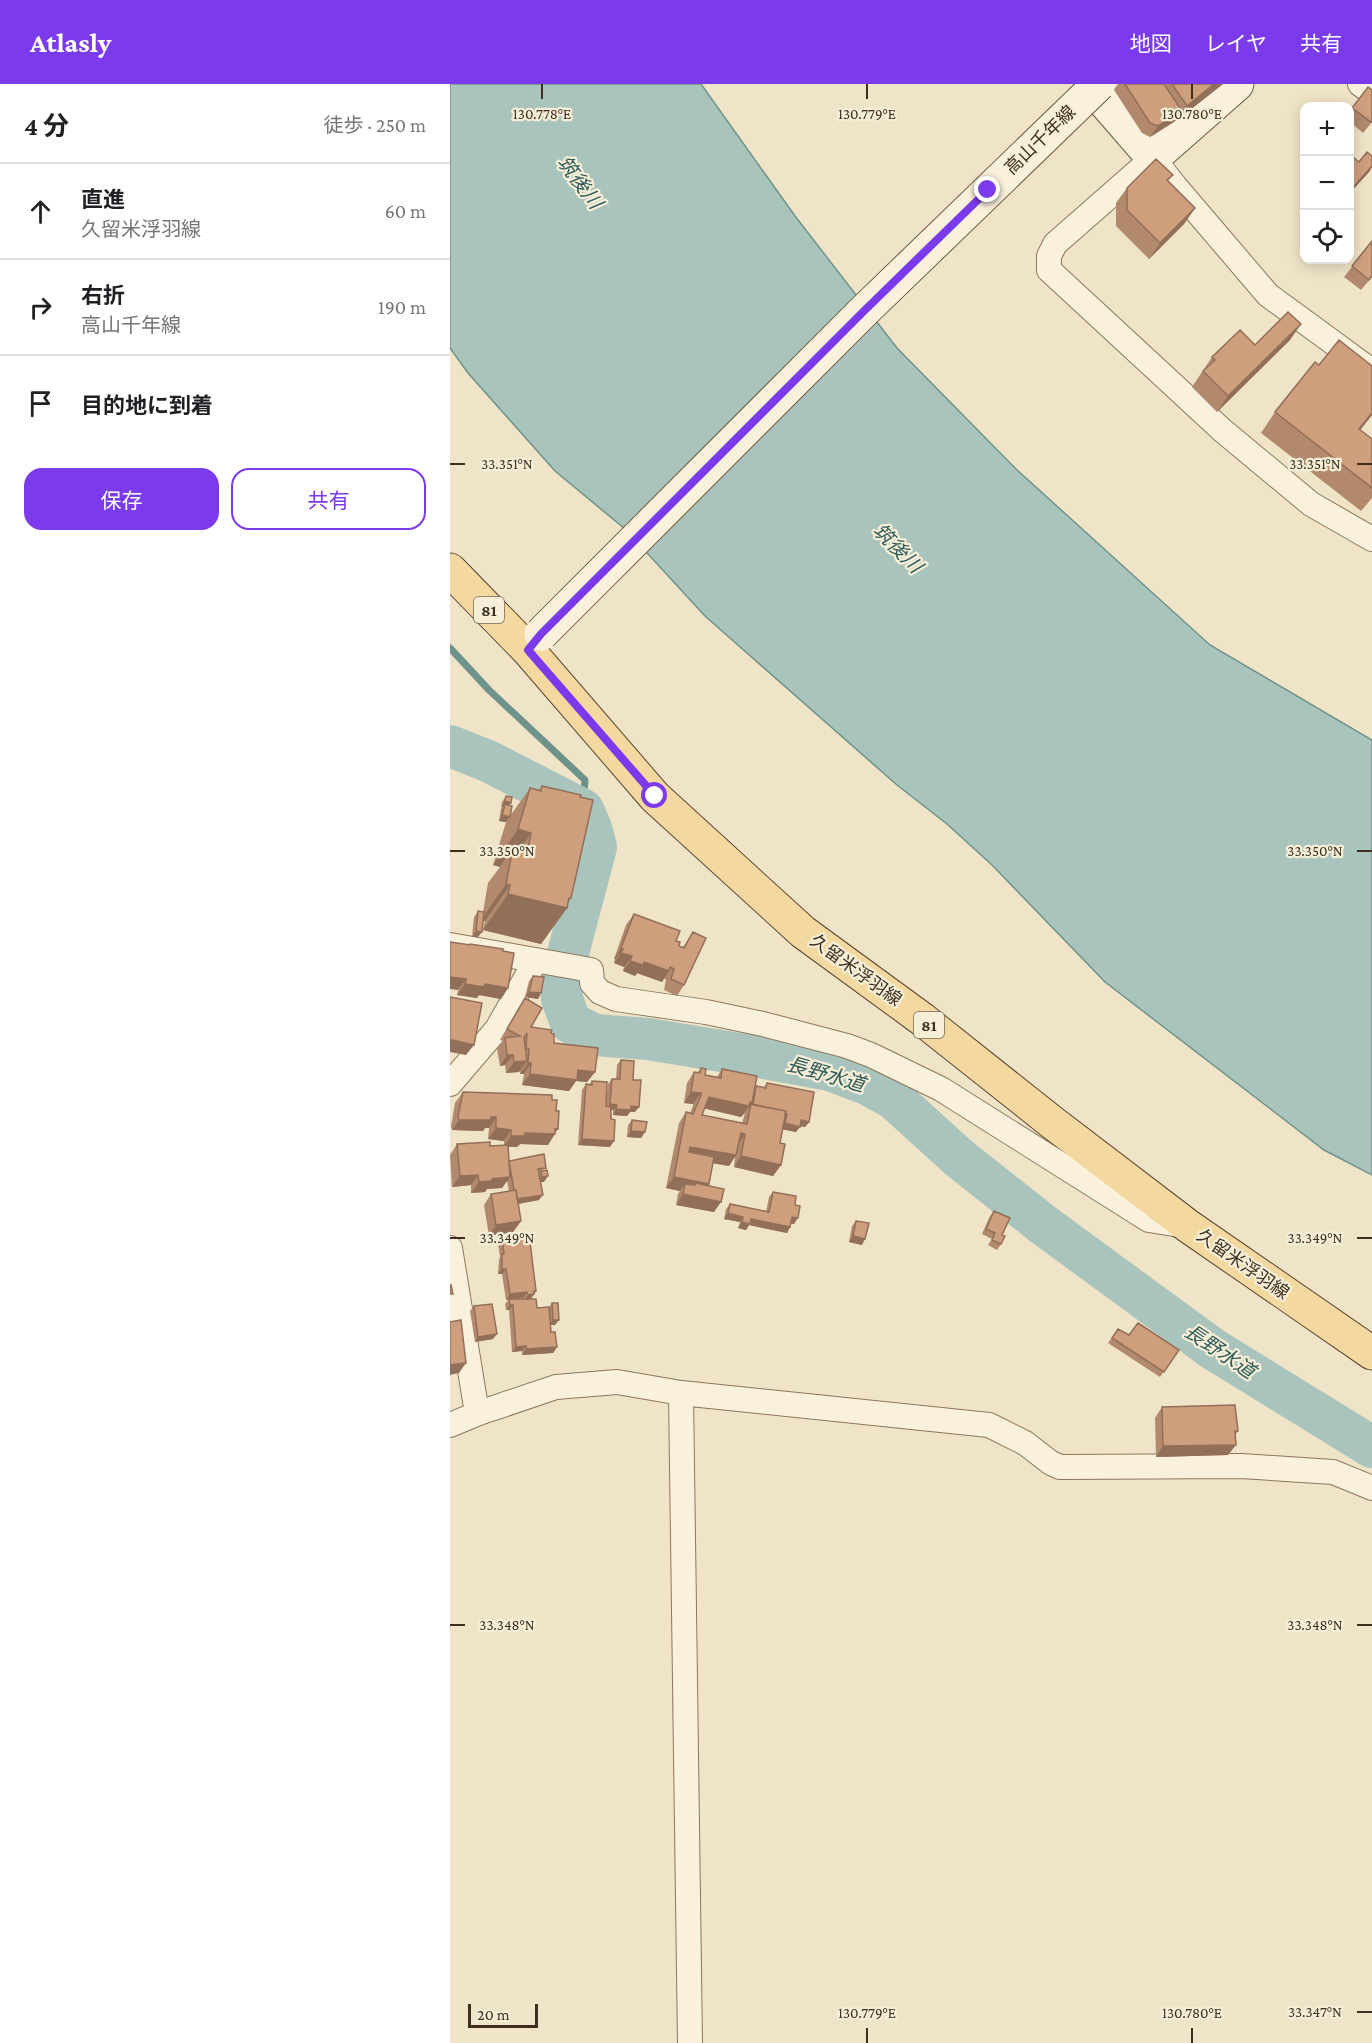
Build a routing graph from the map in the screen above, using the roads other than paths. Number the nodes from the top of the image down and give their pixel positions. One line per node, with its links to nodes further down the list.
1 (1091, 84): 6 (main road)
2 (1099, 84): 10 (main road, 高山千年線, bridge)
3 (1237, 84): 6 (main road)
4 (1360, 84): 5 (street)
5 (1372, 93)
6 (1153, 158): 7 (street); 8 (street)
7 (1372, 371)
8 (1372, 539)
9 (450, 570): 10 (main road, 久留米浮羽線 / 81)
10 (535, 642): 14 (main road, 久留米浮羽線 / 81)
11 (450, 945): 12 (street)
12 (539, 961): 13 (street); 14 (street)
13 (450, 1084)
14 (1188, 1226): 16 (main road, 久留米浮羽線 / 81)
15 (450, 1248): 18 (street)
16 (1372, 1353)
17 (681, 1393): 18 (street); 20 (street); 21 (street)
18 (479, 1413): 19 (street)
19 (450, 1425)
20 (1372, 1488)
21 (690, 2043)

